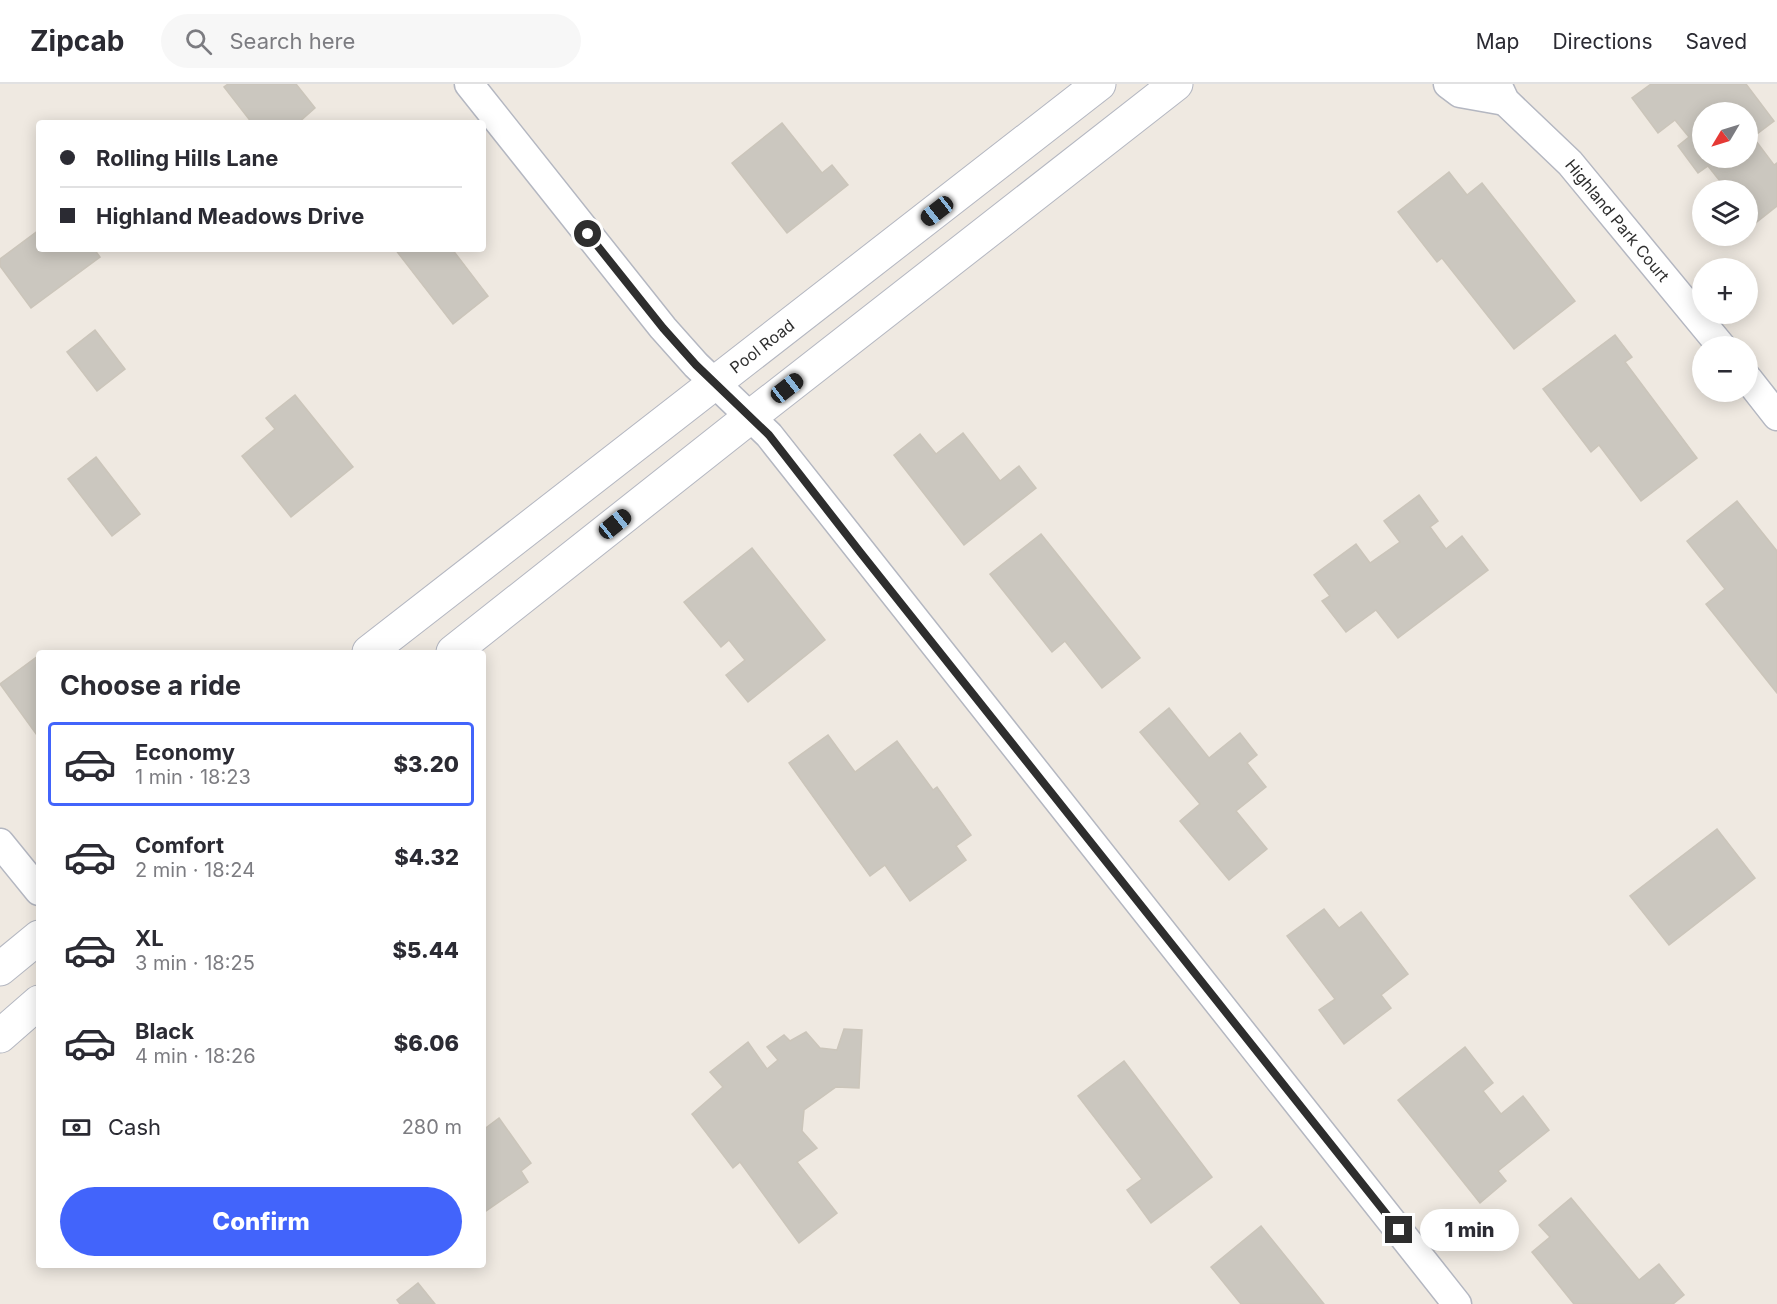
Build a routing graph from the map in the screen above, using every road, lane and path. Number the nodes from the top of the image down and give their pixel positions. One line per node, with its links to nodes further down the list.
1 (470, 84): 7 (street)
2 (1099, 84): 7 (main road, Pool Road)
3 (1176, 84): 10 (main road)
4 (1448, 84): 5 (street, Highland Park Court)
5 (1501, 93): 6 (street, Highland Park Court)
6 (1713, 336)
7 (714, 384): 10 (street); 11 (main road, Pool Road)
8 (1758, 392): 9 (street)
9 (1777, 416)
10 (750, 417): 12 (main road); 19 (street)
11 (372, 650)
12 (456, 650)
13 (0, 843): 14 (street)
14 (36, 887)
15 (36, 939): 16 (main road)
16 (0, 969)
17 (36, 1005): 18 (main road)
18 (0, 1036)
19 (1457, 1304)

